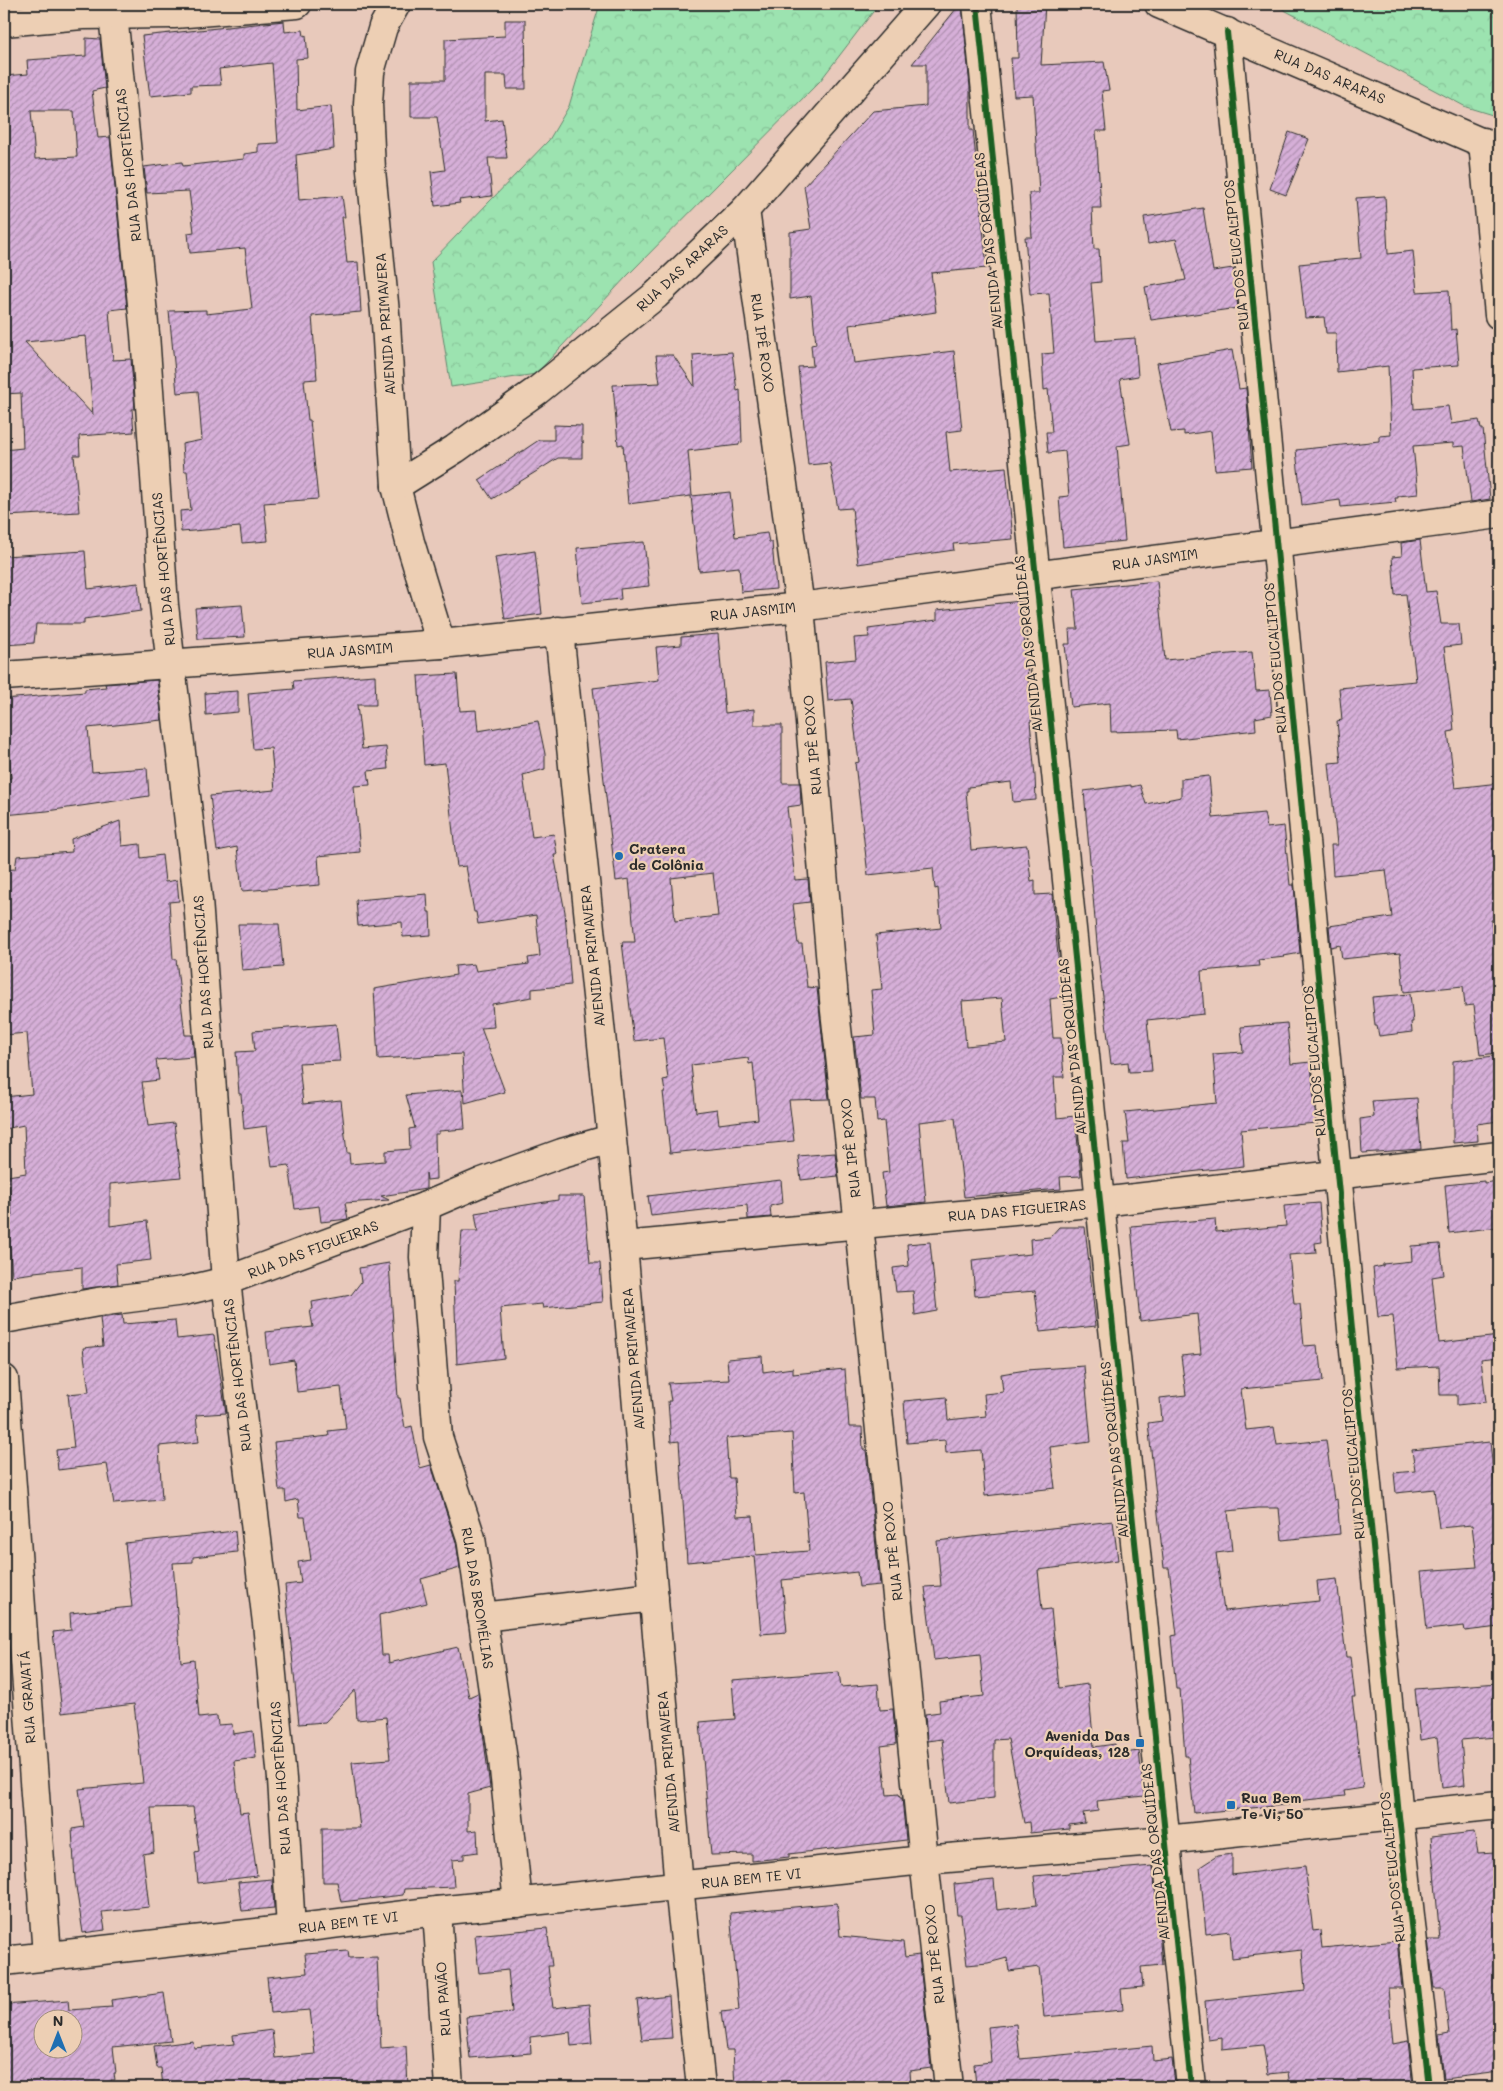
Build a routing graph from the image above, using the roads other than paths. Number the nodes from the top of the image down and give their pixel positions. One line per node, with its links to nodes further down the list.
1 (297, 4): 7 (street)
2 (396, 4): 13 (street, AVENIDA PRIMAVERA)
3 (926, 4): 11 (street, RUA DAS ARARAS)
4 (977, 4): 16 (street, AVENIDA DAS ORQUÍDEAS)
5 (1159, 4): 9 (street, RUA DAS ARARAS)
6 (79, 9): 7 (street); 8 (street)
7 (113, 14): 20 (street, RUA DAS HORTÊNCIAS)
8 (4, 22)
9 (1227, 32): 10 (street, RUA DAS ARARAS); 15 (street, RUA DOS EUCALIPTOS)
10 (1491, 146): 12 (street)
11 (745, 210): 13 (street, RUA DAS ARARAS); 17 (street, RUA IPÊ ROXO)
12 (1499, 315)
13 (396, 486): 19 (street, AVENIDA PRIMAVERA)
14 (1499, 514): 15 (street, RUA JASMIM)
15 (1276, 542): 16 (street, RUA JASMIM); 24 (street, RUA DOS EUCALIPTOS)
16 (1033, 577): 17 (street, RUA JASMIM); 25 (street, AVENIDA DAS ORQUÍDEAS)
17 (800, 607): 18 (street, RUA JASMIM); 27 (street, RUA IPÊ ROXO)
18 (559, 631): 19 (street, RUA JASMIM); 22 (street, AVENIDA PRIMAVERA)
19 (441, 644): 20 (street, RUA JASMIM)
20 (171, 662): 21 (street, RUA JASMIM); 29 (street, RUA DAS HORTÊNCIAS)
21 (4, 676)
22 (611, 1139): 26 (street, RUA DAS FIGUEIRAS); 28 (street, AVENIDA PRIMAVERA)
23 (1499, 1156): 24 (street, RUA DAS FIGUEIRAS)
24 (1338, 1176): 25 (street, RUA DAS FIGUEIRAS); 35 (street, RUA DOS EUCALIPTOS)
25 (1101, 1202): 27 (street, RUA DAS FIGUEIRAS); 36 (street, AVENIDA DAS ORQUÍDEAS)
26 (426, 1206): 29 (street, RUA DAS FIGUEIRAS); 33 (street, RUA DAS BROMÉLIAS)
27 (859, 1225): 28 (street, RUA DAS FIGUEIRAS); 37 (street, RUA IPÊ ROXO)
28 (623, 1246): 32 (street, AVENIDA PRIMAVERA)
29 (226, 1281): 30 (street, RUA DAS FIGUEIRAS); 41 (street, RUA DAS HORTÊNCIAS)
30 (4, 1319)
31 (4, 1379): 42 (street, RUA GRAVATÁ)
32 (654, 1597): 33 (street); 38 (street, AVENIDA PRIMAVERA)
33 (482, 1617): 39 (street, RUA DAS BROMÉLIAS)
34 (1499, 1806): 35 (street, RUA BEM TE VI)
35 (1399, 1816): 36 (street, RUA BEM TE VI); 48 (street, RUA DOS EUCALIPTOS)
36 (1166, 1840): 37 (street, RUA BEM TE VI); 47 (street, AVENIDA DAS ORQUÍDEAS)
37 (924, 1860): 38 (street, RUA BEM TE VI); 46 (street, RUA IPÊ ROXO)
38 (679, 1886): 39 (street, RUA BEM TE VI); 45 (street, AVENIDA PRIMAVERA)
39 (518, 1903): 40 (street, RUA BEM TE VI)
40 (437, 1911): 41 (street, RUA BEM TE VI); 44 (street, RUA PAVÃO)
41 (290, 1929): 42 (street, RUA BEM TE VI)
42 (47, 1955): 43 (street, RUA BEM TE VI)
43 (4, 1961)
44 (449, 2087)
45 (701, 2087)
46 (949, 2087)
47 (1191, 2087)
48 (1429, 2087)

